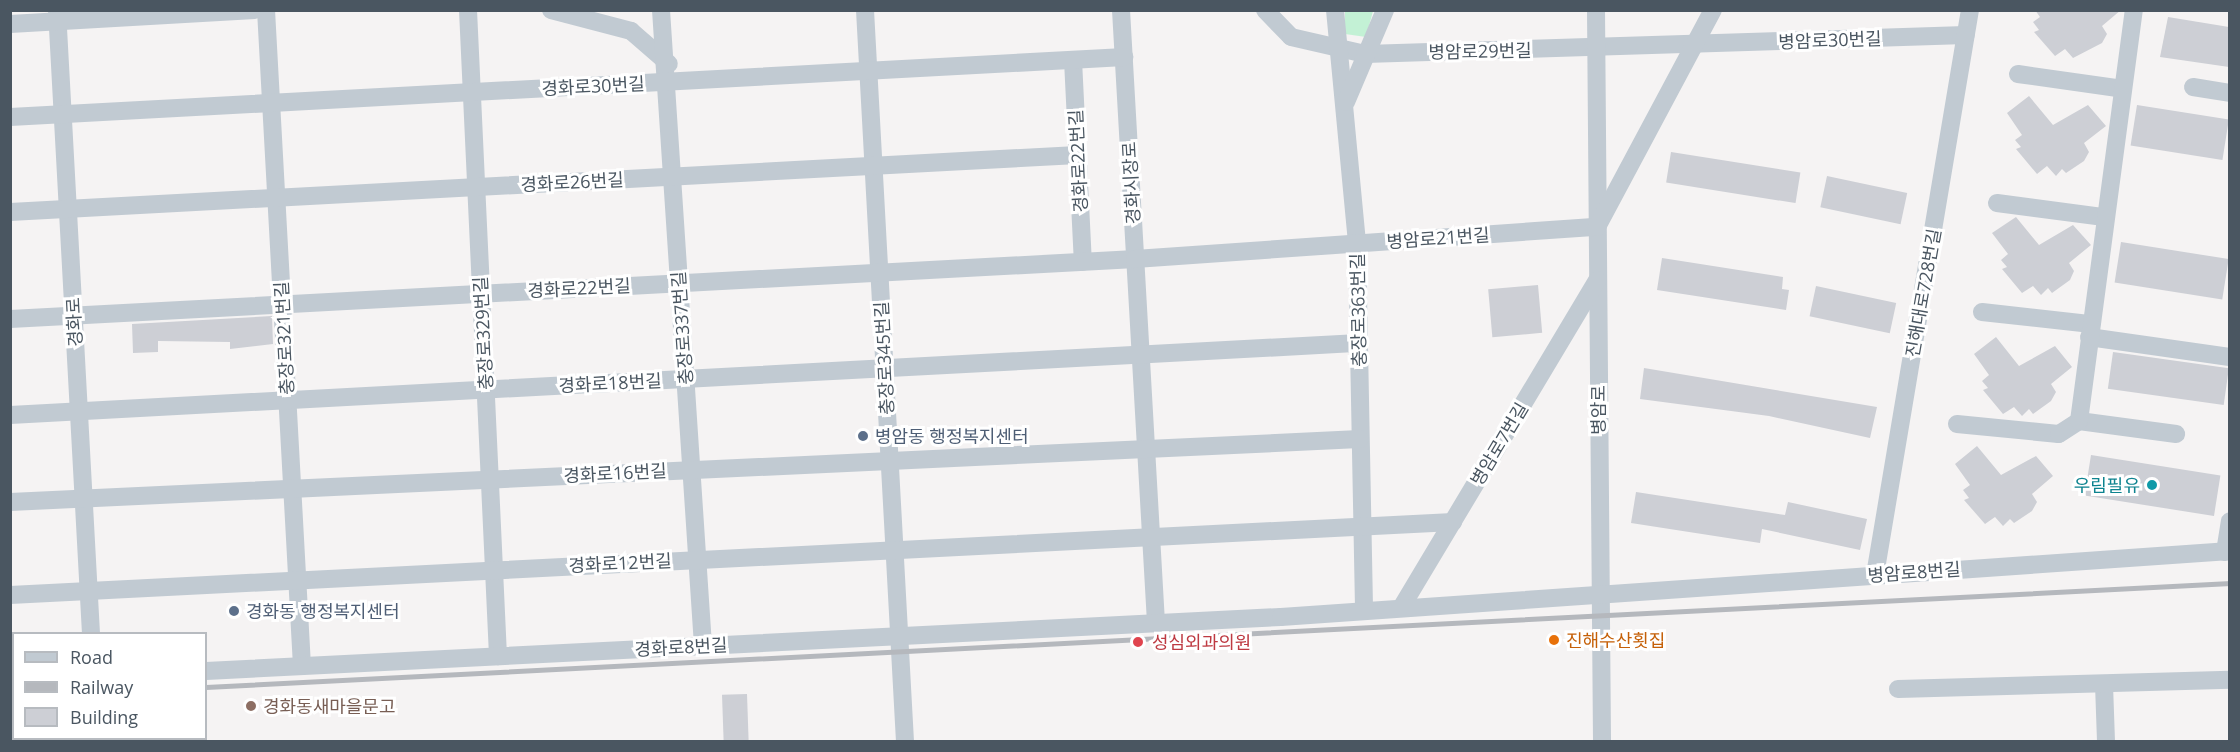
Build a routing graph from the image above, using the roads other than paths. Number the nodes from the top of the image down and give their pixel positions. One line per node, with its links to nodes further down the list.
1 (255, 10): 15 (street)
2 (266, 10): 33 (street, 충장로321번길)
3 (468, 10): 31 (street, 충장로329번길)
4 (551, 10): 23 (street)
5 (661, 10): 23 (street, 충장로337번길)
6 (865, 10): 25 (street, 충장로345번길)
7 (1121, 10): 22 (street, 경화시장로)
8 (1265, 10): 19 (street)
9 (1335, 10): 19 (street, 충장로363번길)
10 (1385, 10): 21 (street)
11 (1596, 10): 20 (street, 병암로)
12 (1713, 10): 18 (street)
13 (1970, 10): 17 (street, 진해대로728번길)
14 (2134, 10): 30 (street)
15 (57, 16): 16 (street); 35 (street, 경화로)
16 (10, 24)
17 (1966, 35): 18 (street, 병암로30번길); 87 (street, 진해대로728번길)
18 (1695, 45): 20 (street, 병암로30번길); 46 (street, 병암로)
19 (1337, 48): 21 (street); 34 (street, 충장로363번길)
20 (1596, 49): 21 (street, 병암로29번길); 46 (street, 병암로)
21 (1365, 54): 34 (street)
22 (1124, 57): 24 (street, 경화로30번길); 48 (street, 경화시장로)
23 (664, 60): 27 (street); 28 (street, 충장로337번길)
24 (1073, 60): 25 (street, 경화로30번길); 37 (street, 경화로22번길)
25 (868, 71): 27 (street, 경화로30번길); 38 (street, 충장로345번길)
26 (2018, 74): 30 (street)
27 (687, 81): 28 (street, 경화로30번길)
28 (666, 82): 31 (street, 경화로30번길); 39 (street, 충장로337번길)
29 (2193, 87): 32 (street)
30 (2123, 88): 45 (street)
31 (471, 92): 33 (street, 경화로30번길); 40 (street, 충장로329번길)
32 (2229, 93)
33 (271, 103): 35 (street, 경화로30번길); 41 (street, 충장로321번길)
34 (1345, 104): 47 (street, 충장로363번길)
35 (63, 114): 36 (street, 경화로30번길); 43 (street, 경화로)
36 (10, 117)
37 (1077, 155): 38 (street, 경화로26번길); 49 (street, 경화로22번길)
38 (873, 166): 39 (street, 경화로26번길); 50 (street, 충장로345번길)
39 (672, 176): 40 (street, 경화로26번길); 52 (street, 충장로337번길)
40 (476, 187): 41 (street, 경화로26번길); 53 (street, 충장로329번길)
41 (276, 198): 43 (street, 경화로26번길); 54 (street, 충장로321번길)
42 (1997, 203): 45 (street)
43 (68, 209): 44 (street, 경화로26번길); 56 (street, 경화로)
44 (10, 212)
45 (2104, 217): 58 (street)
46 (1597, 227): 47 (street, 병암로21번길); 51 (street, 병암로)
47 (1357, 243): 48 (street, 병암로21번길); 59 (street, 충장로363번길)
48 (1135, 259): 49 (street, 경화로22번길); 60 (street, 경화시장로)
49 (1083, 262): 50 (street, 경화로22번길)
50 (879, 272): 52 (street, 경화로22번길); 62 (street, 충장로345번길)
51 (1597, 280): 80 (street, 병암로7번길); 90 (street, 병암로)
52 (679, 283): 53 (street, 경화로22번길); 63 (street, 충장로337번길)
53 (481, 294): 54 (street, 경화로22번길); 64 (street, 충장로329번길)
54 (282, 304): 56 (street, 경화로22번길); 65 (street, 충장로321번길)
55 (1982, 312): 58 (street)
56 (74, 316): 57 (street, 경화로22번길); 66 (street, 경화로)
57 (10, 319)
58 (2090, 331): 61 (street); 68 (street)
59 (1359, 343): 60 (street); 71 (street, 충장로363번길)
60 (1141, 355): 62 (street, 경화로18번길); 72 (street, 경화시장로)
61 (2229, 357)
62 (884, 368): 63 (street, 경화로18번길); 73 (street, 충장로345번길)
63 (685, 379): 64 (street, 경화로18번길); 74 (street, 충장로337번길)
64 (486, 390): 65 (street, 경화로18번길); 75 (street, 충장로329번길)
65 (287, 401): 66 (street, 경화로18번길); 76 (street, 충장로321번길)
66 (79, 412): 67 (street, 경화로18번길); 77 (street, 경화로)
67 (10, 415)
68 (2079, 421): 69 (street); 70 (street)
69 (1957, 424)
70 (2176, 434)
71 (1360, 439): 72 (street); 81 (street, 충장로363번길)
72 (1146, 447): 73 (street, 경화로16번길); 82 (street, 경화시장로)
73 (889, 460): 74 (street, 경화로16번길); 83 (street, 충장로345번길)
74 (691, 470): 75 (street, 경화로16번길); 85 (street, 충장로337번길)
75 (490, 479): 76 (street, 경화로16번길); 86 (street, 충장로329번길)
76 (292, 489): 77 (street, 경화로16번길); 88 (street, 충장로321번길)
77 (84, 499): 78 (street, 경화로16번길); 89 (street, 경화로)
78 (10, 502)
79 (2229, 521): 84 (street)
80 (1453, 522): 81 (street); 92 (street, 병암로7번길)
81 (1362, 526): 82 (street); 93 (street, 충장로363번길)
82 (1151, 536): 83 (street, 경화로12번길); 94 (street, 경화시장로)
83 (894, 549): 85 (street, 경화로12번길); 96 (street, 충장로345번길)
84 (2227, 551): 87 (street, 병암로8번길)
85 (697, 559): 86 (street, 경화로12번길); 97 (street, 충장로337번길)
86 (494, 570): 88 (street, 경화로12번길); 98 (street, 충장로329번길)
87 (1875, 575): 90 (street, 병암로8번길)
88 (297, 580): 89 (street, 경화로12번길); 99 (street, 충장로321번길)
89 (89, 590): 91 (street, 경화로12번길); 95 (street, 경화로)
90 (1598, 593): 92 (street); 105 (street, 병암로)
91 (10, 595)
92 (1401, 608): 93 (street)
93 (1364, 611): 94 (street)
94 (1156, 623): 96 (street, 경화로8번길)
95 (91, 632)
96 (899, 637): 97 (street, 경화로8번길); 104 (street, 충장로345번길)
97 (703, 646): 98 (street, 경화로8번길)
98 (498, 656): 99 (street, 경화로8번길)
99 (302, 666): 100 (street, 경화로8번길)
100 (207, 671)
101 (2229, 681): 102 (street)
102 (2104, 684): 103 (street); 106 (street)
103 (1898, 689)
104 (905, 741)
105 (1602, 741)
106 (2106, 741)

